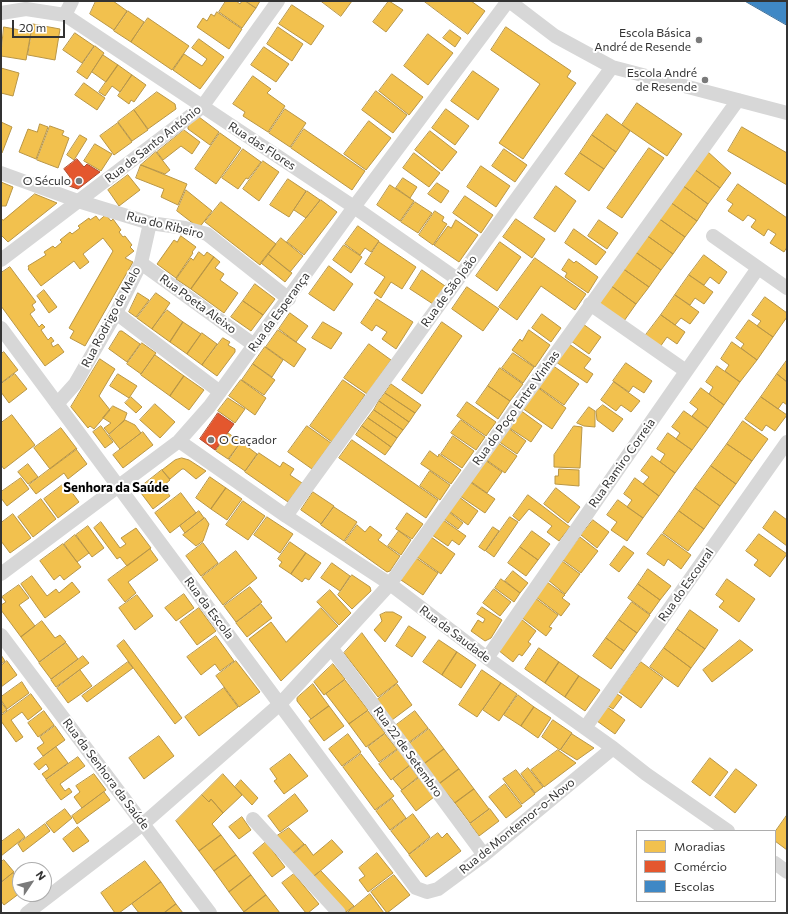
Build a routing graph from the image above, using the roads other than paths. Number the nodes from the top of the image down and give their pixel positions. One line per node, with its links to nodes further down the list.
1 (72, 1): 5 (street)
2 (278, 1): 8 (street, Rua de Santo António)
3 (508, 1): 6 (street); 12 (street, Rua da Esperança)
4 (1, 13): 5 (street)
5 (65, 15): 8 (street, Rua das Flores)
6 (612, 66): 7 (street); 18 (street, Rua de São João)
7 (738, 100): 9 (street); 21 (street, Rua do Poço Entre Vinhas)
8 (202, 107): 11 (street, Rua de Santo António); 12 (street, Rua das Flores)
9 (787, 112)
10 (1, 174): 11 (street, Rua do Ribeiro)
11 (78, 201): 13 (street, Rua do Ribeiro); 15 (street, Rua de Santo António)
12 (354, 207): 18 (street, Rua das Flores); 20 (street, Rua da Esperança)
13 (150, 223): 16 (street, Rua Rodrigo de Melo); 20 (street, Rua do Ribeiro)
14 (713, 236): 17 (street)
15 (1, 260)
16 (141, 263): 22 (street, Rua Rodrigo de Melo); 24 (street, Rua Poeta Aleixo)
17 (758, 268): 19 (street); 25 (street, Rua Ramiro Correia)
18 (457, 279): 31 (street, Rua de São João)
19 (787, 288)
20 (289, 299): 24 (street, Rua da Esperança)
21 (590, 304): 25 (street); 33 (street, Rua do Poço Entre Vinhas)
22 (116, 313): 26 (street); 27 (street, Rua Rodrigo de Melo)
23 (1, 328): 27 (street, Rua da Escola)
24 (254, 345): 26 (street, Rua da Esperança)
25 (686, 371): 36 (street, Rua Ramiro Correia)
26 (220, 392): 28 (street, Rua da Esperança)
27 (57, 404): 30 (street, Rua da Escola)
28 (179, 441): 30 (street, Rua da Esperança); 31 (street, Rua da Saudade)
29 (787, 442): 38 (street, Rua do Escoural)
30 (118, 486): 32 (street, Rua da Esperança); 37 (street, Rua da Escola)
31 (286, 516): 33 (street, Rua da Saudade)
32 (1, 574)
33 (390, 584): 35 (street, Rua do Poço Entre Vinhas); 36 (street, Rua da Saudade)
34 (1, 635): 41 (street, Rua da Senhora da Saúde)
35 (332, 648): 37 (street, Rua do Poço Entre Vinhas); 43 (street, Rua 22 de Setembro)
36 (487, 658): 38 (street, Rua da Saudade)
37 (280, 704): 41 (street, Rua do Poço Entre Vinhas); 46 (street, Rua da Escola)
38 (585, 728): 39 (street, Rua da Saudade)
39 (613, 748): 42 (street, Rua da Saudade); 43 (street, Rua de Montemor-o-Novo)
40 (253, 819): 49 (street)
41 (143, 824): 47 (street, Rua do Poço Entre Vinhas); 48 (street, Rua da Senhora da Saúde)
42 (727, 830)
43 (484, 855): 46 (street, Rua de Montemor-o-Novo)
44 (776, 865): 45 (street)
45 (787, 872)
46 (416, 888)
47 (27, 913)
48 (210, 913)
49 (339, 913)

